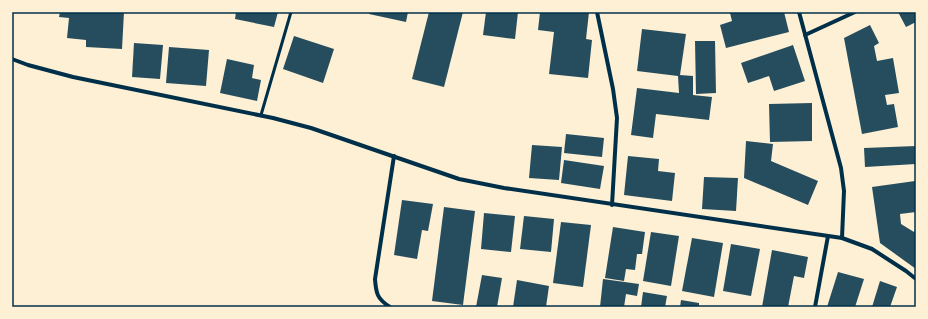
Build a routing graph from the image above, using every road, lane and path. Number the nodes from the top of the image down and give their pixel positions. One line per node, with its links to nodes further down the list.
1 (291, 12): 7 (lane)
2 (597, 12): 9 (street)
3 (799, 12): 5 (street)
4 (855, 12): 5 (street)
5 (806, 35): 11 (street)
6 (12, 59): 7 (street)
7 (261, 115): 8 (street)
8 (394, 156): 9 (street); 13 (street)
9 (612, 205): 10 (street)
10 (828, 236): 11 (street); 14 (street)
11 (842, 238): 12 (street)
12 (916, 279)
13 (390, 307)
14 (815, 307)

